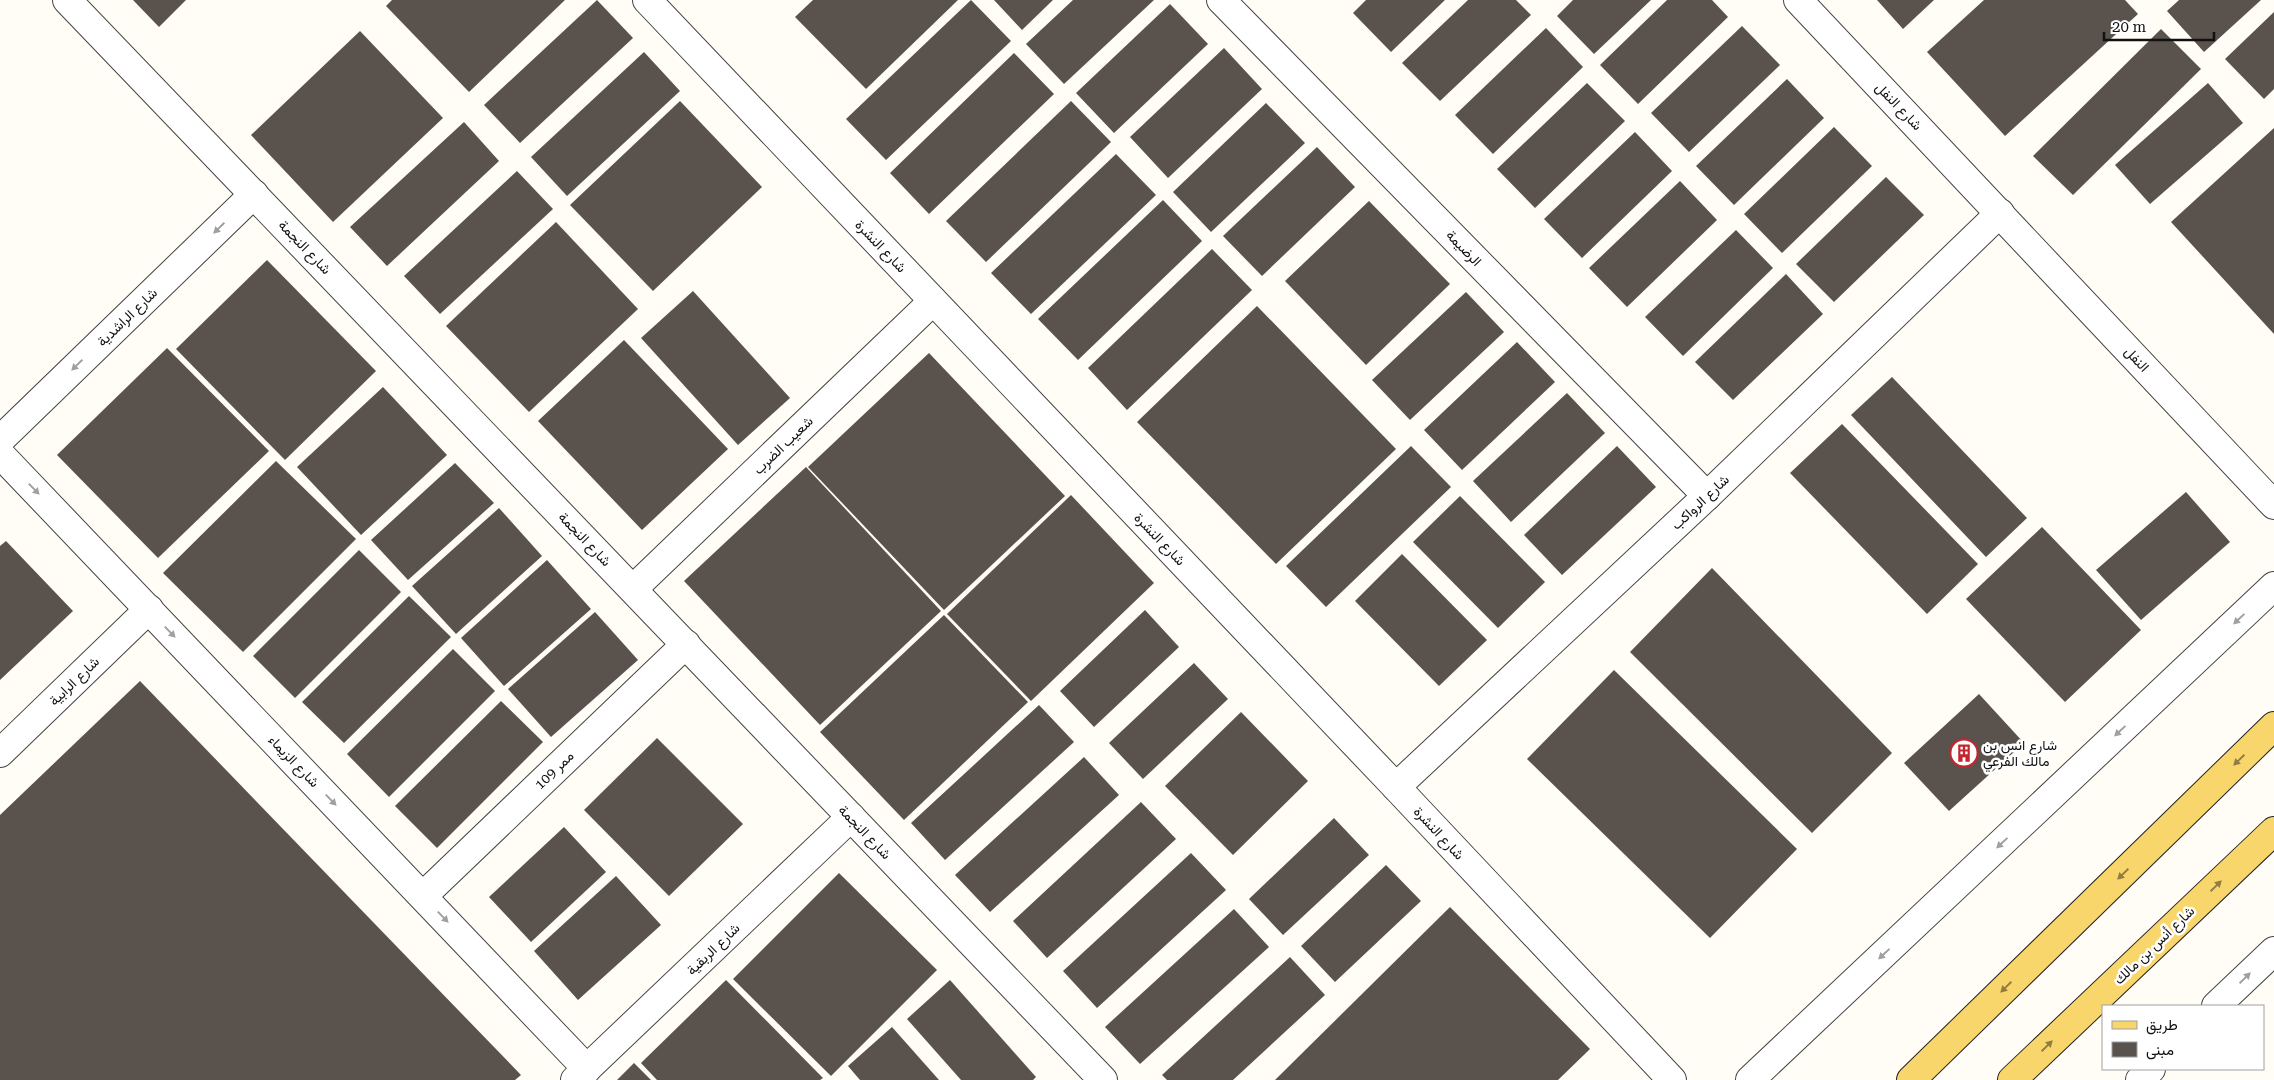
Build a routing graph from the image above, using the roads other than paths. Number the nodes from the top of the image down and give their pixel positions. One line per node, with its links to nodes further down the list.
1 (66, 0): 5 (street, شارع النجمة)
2 (647, 0): 7 (street, شارع النشرة)
3 (1221, 0): 10 (street, الرضيمة)
4 (1798, 0): 6 (street, شارع النفل)
5 (254, 194): 8 (street, شارع الراشدية, one-way to 8); 13 (street, شارع النجمة)
6 (2000, 213): 10 (street, شارع الرواكب); 11 (street, النفل)
7 (933, 301): 13 (street, شعيب الضرب); 18 (street, شارع النشرة)
8 (0, 440)
9 (0, 454): 14 (street, شارع الزيماء, one-way to 14)
10 (1707, 496): 18 (street, شارع الرواكب)
11 (2274, 505)
12 (2274, 586): 28 (street, one-way to 28)
13 (633, 589): 15 (street, شارع النجمة)
14 (149, 609): 17 (street, شارع الرابية); 21 (street, شارع الزيماء, one-way to 21)
15 (686, 644): 19 (street, شارع النجمة); 21 (street, ممر 109)
16 (2274, 726): 29 (main road, one-way to 29)
17 (0, 753)
18 (1396, 787): 27 (street, شارع النشرة)
19 (851, 817): 25 (street, شارع الربقية); 26 (street, شارع النجمة)
20 (2274, 831): 30 (main road, شارع أنس بن مالك, one-way to 20)
21 (423, 896): 25 (street, شارع الزيماء, one-way to 25)
22 (2274, 950): 23 (street, one-way to 22)
23 (2217, 1005)
24 (2150, 1070): 31 (street)
25 (581, 1074)
26 (1102, 1080)
27 (1672, 1080)
28 (1750, 1080)
29 (1909, 1080)
30 (2012, 1080)
31 (2140, 1080)

